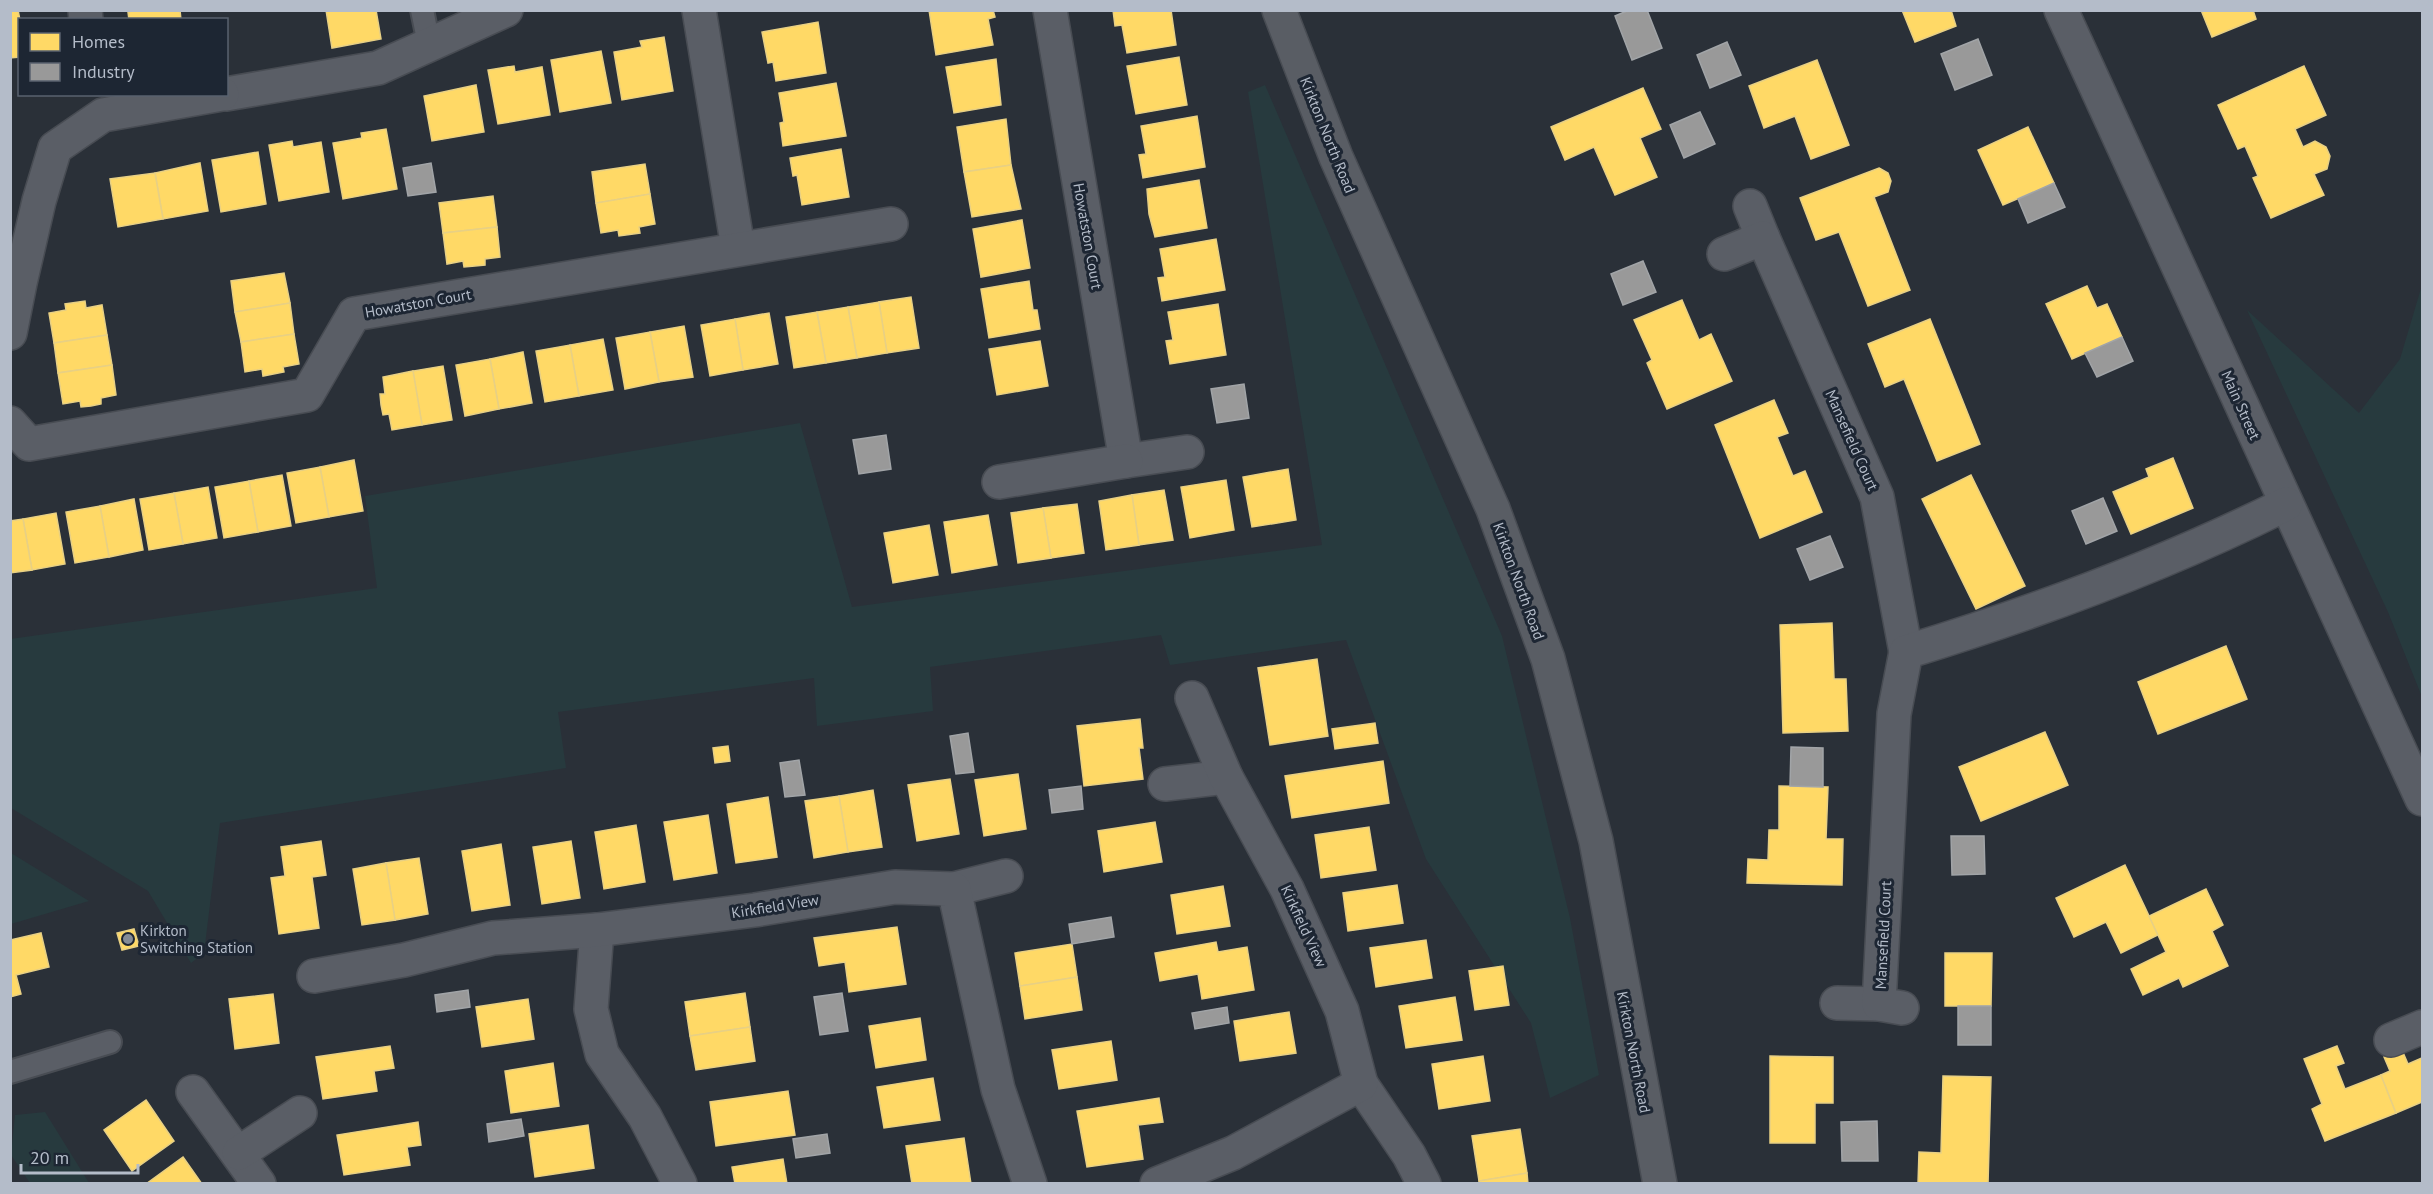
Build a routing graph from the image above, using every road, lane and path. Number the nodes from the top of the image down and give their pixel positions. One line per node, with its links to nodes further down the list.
1 (422, 10): 7 (lane)
2 (506, 10): 7 (street)
3 (699, 10): 14 (street)
4 (1050, 10): 19 (street, Howatston Court)
5 (1278, 10): 45 (main road, Kirkton North Road)
6 (2061, 10): 21 (street, Main Street)
7 (429, 44): 8 (street)
8 (228, 93)
9 (202, 96): 10 (street)
10 (102, 105): 16 (street)
11 (1750, 206): 13 (street, Mansefield Court)
12 (891, 224): 14 (street, Howatston Court)
13 (1763, 238): 15 (street); 22 (street, Mansefield Court)
14 (738, 248): 17 (street, Howatston Court)
15 (1724, 254)
16 (10, 333)
17 (10, 423)
18 (1186, 452): 19 (street)
19 (1126, 461): 20 (street)
20 (999, 482)
21 (2286, 504): 22 (street); 26 (street, Main Street)
22 (1906, 652): 31 (street, Mansefield Court)
23 (1192, 698): 24 (street, Kirkfield View)
24 (1226, 777): 25 (street); 36 (street, Kirkfield View)
25 (1165, 784)
26 (2422, 799)
27 (1006, 876): 28 (street, Kirkfield View)
28 (954, 889): 29 (street, Kirkfield View); 42 (street)
29 (597, 930): 30 (street, Kirkfield View); 41 (street)
30 (314, 976)
31 (1837, 1003)
32 (2422, 1027): 33 (street)
33 (2391, 1040)
34 (110, 1042): 35 (lane)
35 (10, 1072)
36 (1361, 1084): 43 (street); 44 (street, Kirkfield View)
37 (193, 1092): 39 (street)
38 (300, 1113): 39 (street)
39 (239, 1153): 40 (street)
40 (259, 1184)
41 (680, 1184)
42 (1030, 1184)
43 (1157, 1184)
44 (1424, 1184)
45 (1660, 1184)

